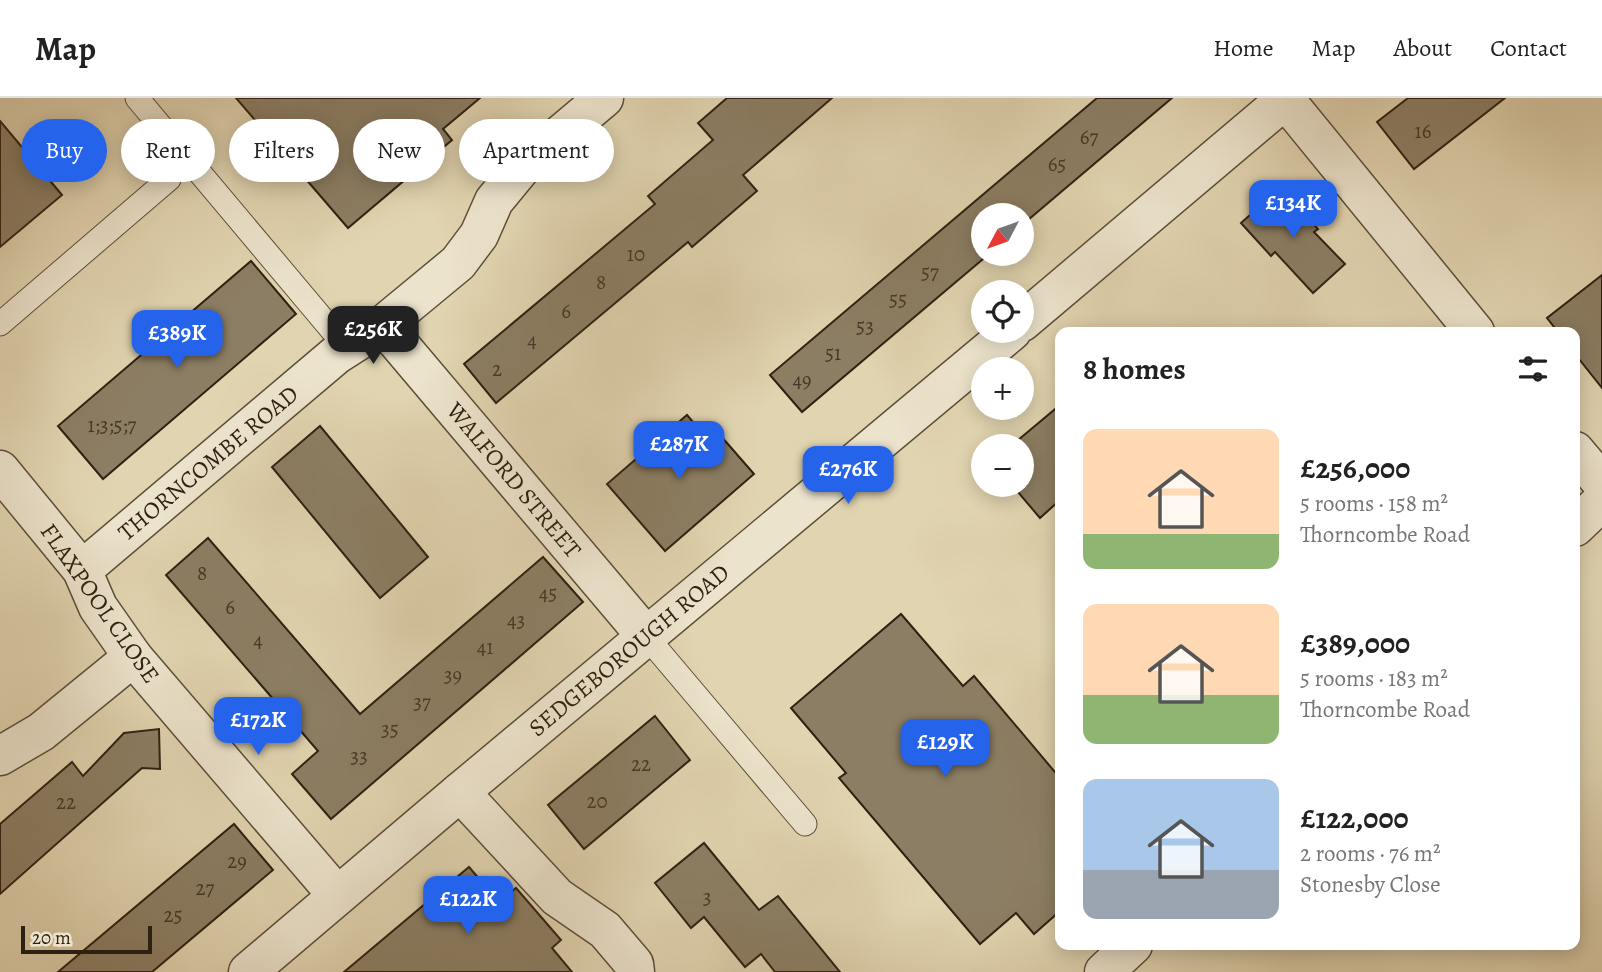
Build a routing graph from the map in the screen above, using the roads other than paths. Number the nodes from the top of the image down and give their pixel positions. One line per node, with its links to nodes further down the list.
1 (136, 98): 10 (lane)
2 (604, 98): 7 (street, THORNCOMBE ROAD)
3 (1285, 98): 5 (street); 8 (street)
4 (164, 182): 6 (lane)
5 (1034, 312)
6 (0, 324)
7 (383, 325): 10 (street, THORNCOMBE ROAD); 17 (street, WALFORD STREET)
8 (1471, 327)
9 (998, 343): 17 (street, SEDGEBOROUGH ROAD)
10 (347, 348): 16 (street, THORNCOMBE ROAD)
11 (1580, 457): 13 (street)
12 (0, 470): 16 (street, FLAXPOOL CLOSE)
13 (1602, 483)
14 (1602, 501): 15 (street)
15 (1580, 522)
16 (82, 570): 18 (street, FLAXPOOL CLOSE)
17 (646, 636): 20 (street, SEDGEBOROUGH ROAD); 21 (lane)
18 (134, 657): 19 (street); 22 (street, FLAXPOOL CLOSE)
19 (0, 756)
20 (460, 792): 22 (street, SEDGEBOROUGH ROAD); 25 (street)
21 (805, 824)
22 (337, 895): 24 (street, SEDGEBOROUGH ROAD)
23 (1128, 950): 26 (street)
24 (248, 972)
25 (635, 972)
26 (1104, 972)

